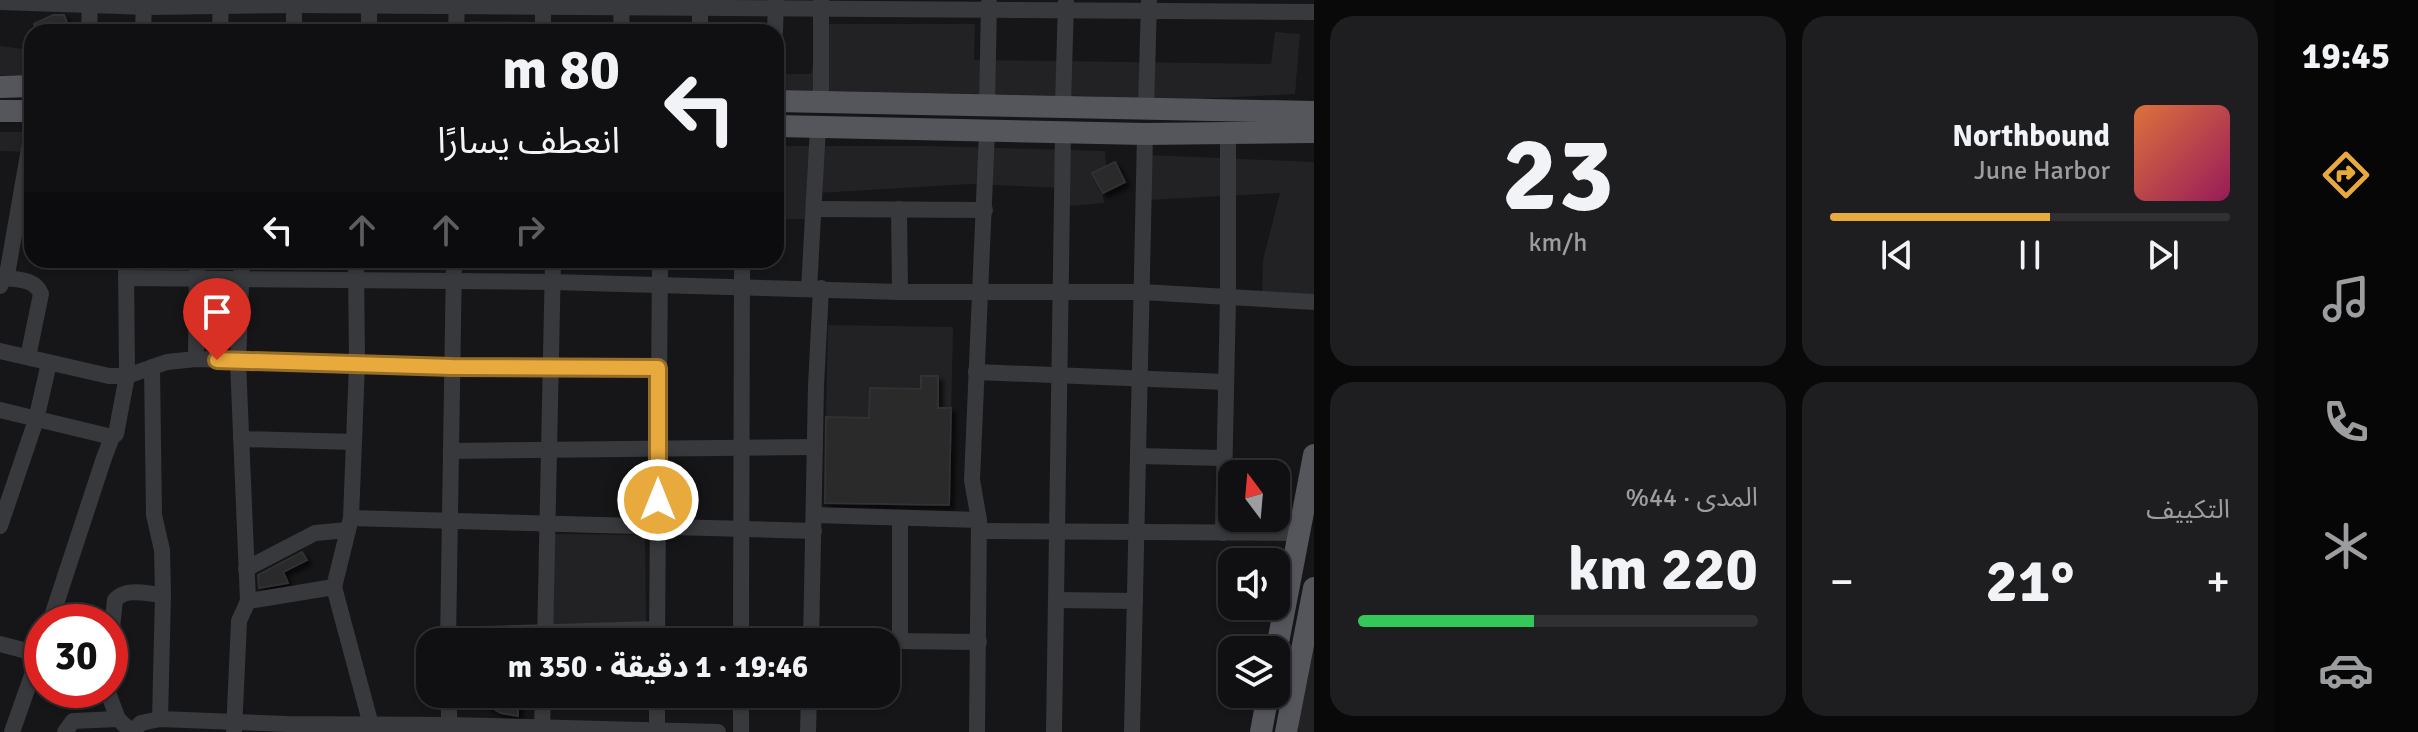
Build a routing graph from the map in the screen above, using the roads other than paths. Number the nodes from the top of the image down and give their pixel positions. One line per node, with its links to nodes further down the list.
1 (0, 2): 2 (street)
2 (90, 2): 4 (street); 17 (street)
3 (294, 2): 5 (street); 8 (street); 20 (street)
4 (144, 3): 8 (street); 18 (street)
5 (369, 3): 6 (street); 21 (street)
6 (457, 3): 7 (street); 22 (street)
7 (543, 3): 9 (street); 23 (street)
8 (221, 4): 19 (street)
9 (622, 4): 10 (street); 24 (street)
10 (700, 4): 11 (street)
11 (775, 4): 12 (street)
12 (821, 4): 13 (street); 28 (street)
13 (989, 5): 14 (street); 29 (street)
14 (1066, 5): 15 (street); 30 (street)
15 (1149, 6): 16 (street); 32 (street)
16 (1314, 12)
17 (89, 24)
18 (143, 24)
19 (220, 24)
20 (294, 24)
21 (369, 24)
22 (457, 24)
23 (543, 24)
24 (621, 24)
25 (24, 86): 26 (main road)
26 (0, 87)
27 (784, 101): 28 (main road)
28 (821, 101): 29 (main road)
29 (987, 105): 30 (main road)
30 (1063, 105): 32 (main road)
31 (1314, 105): 35 (main road)
32 (1146, 108): 35 (main road)
33 (0, 111): 34 (main road)
34 (24, 111)
35 (1289, 111): 38 (main road)
36 (784, 126): 37 (main road)
37 (818, 127): 39 (main road); 44 (street)
38 (1313, 128): 41 (main road)
39 (987, 131): 40 (main road); 46 (street)
40 (1063, 133): 42 (main road); 65 (street)
41 (1228, 133): 42 (main road); 69 (street)
42 (1145, 134): 68 (street)
43 (24, 172): 60 (street)
44 (814, 209): 45 (street); 64 (street)
45 (899, 209): 46 (street); 66 (street)
46 (985, 210): 67 (street)
47 (126, 268): 55 (street)
48 (197, 268): 56 (street)
49 (242, 268): 57 (street)
50 (356, 268): 58 (street)
51 (454, 268): 59 (street)
52 (553, 268): 61 (street)
53 (660, 268): 62 (street)
54 (742, 268): 63 (street)
55 (126, 278): 56 (street); 83 (street)
56 (197, 278): 57 (street); 73 (street)
57 (241, 279): 58 (street); 74 (street)
58 (355, 280): 59 (street); 76 (street)
59 (454, 280): 61 (street); 78 (street)
60 (2, 282): 72 (street)
61 (552, 282): 62 (street); 79 (street)
62 (659, 287): 63 (street); 80 (street)
63 (742, 288): 64 (street); 91 (street)
64 (815, 288): 66 (street); 92 (street)
65 (1061, 291): 67 (street); 68 (street); 82 (street)
66 (900, 292): 67 (street)
67 (982, 292): 81 (street)
68 (1142, 292): 69 (street); 84 (street)
69 (1228, 297): 70 (street); 85 (street)
70 (1314, 302)
71 (0, 351): 72 (street)
72 (28, 357): 75 (street)
73 (196, 359): 74 (street); 77 (street)
74 (238, 362): 76 (street); 89 (street)
75 (49, 363): 83 (street); 87 (street)
76 (357, 364): 78 (street); 90 (street)
77 (152, 367): 83 (street); 115 (street)
78 (452, 367): 79 (street); 95 (street)
79 (550, 368): 80 (street); 94 (street)
80 (658, 368): 93 (street)
81 (976, 372): 82 (street); 106 (street)
82 (1059, 375): 84 (street); 108 (street)
83 (127, 376): 88 (street)
84 (1140, 378): 85 (street); 97 (street)
85 (1226, 382): 98 (street)
86 (0, 410): 87 (street)
87 (36, 420): 88 (street); 104 (street)
88 (112, 437): 119 (street)
89 (241, 439): 90 (street); 112 (street)
90 (354, 442): 103 (street)
91 (742, 447): 92 (street); 93 (street); 107 (street)
92 (815, 447): 102 (street)
93 (658, 448): 94 (street); 105 (street)
94 (548, 450): 95 (street); 101 (street)
95 (451, 451): 100 (street)
96 (1314, 455): 111 (main road)
97 (1138, 456): 98 (street); 109 (street)
98 (1224, 458): 110 (street)
99 (900, 518): 102 (street); 106 (street); 126 (street)
100 (451, 519): 101 (street); 103 (street); 121 (street)
101 (547, 522): 105 (street); 122 (street)
102 (814, 523): 107 (street); 125 (street)
103 (349, 524): 112 (street); 113 (street)
104 (0, 526)
105 (658, 526): 107 (street); 123 (street)
106 (979, 526): 108 (street); 129 (street)
107 (742, 529): 124 (street)
108 (1057, 531): 109 (street); 116 (street)
109 (1136, 532): 110 (street); 118 (street)
110 (1223, 533): 111 (street)
111 (1299, 533): 127 (main road)
112 (246, 569): 117 (street)
113 (334, 587): 117 (street); 141 (street)
114 (1314, 588): 158 (main road)
115 (163, 595): 120 (street); 140 (street)
116 (1056, 600): 118 (street); 155 (street)
117 (248, 601): 142 (street)
118 (1135, 601): 156 (street)
119 (56, 604)
120 (115, 604)
121 (448, 628)
122 (545, 628)
123 (657, 628)
124 (741, 628)
125 (811, 628)
126 (900, 628)
127 (1279, 636)
128 (900, 641): 129 (street)
129 (979, 642): 154 (street)
130 (0, 644): 131 (street)
131 (24, 649)
132 (24, 699): 148 (street)
133 (114, 708): 139 (street)
134 (543, 708): 143 (street)
135 (657, 708): 147 (street)
136 (741, 708): 152 (street)
137 (809, 708): 153 (street)
138 (1265, 708): 157 (main road)
139 (118, 719): 149 (street); 150 (street)
140 (160, 719): 142 (street); 150 (street)
141 (371, 725): 145 (street); 146 (street)
142 (234, 727): 144 (street)
143 (542, 727): 146 (street); 147 (street)
144 (287, 728): 145 (street)
145 (339, 728)
146 (449, 728)
147 (657, 730): 151 (street)
148 (12, 732)
149 (65, 732)
150 (132, 732)
151 (718, 732)
152 (741, 732)
153 (808, 732)
154 (977, 732)
155 (1054, 732)
156 (1132, 732)
157 (1261, 732)
158 (1286, 732)

